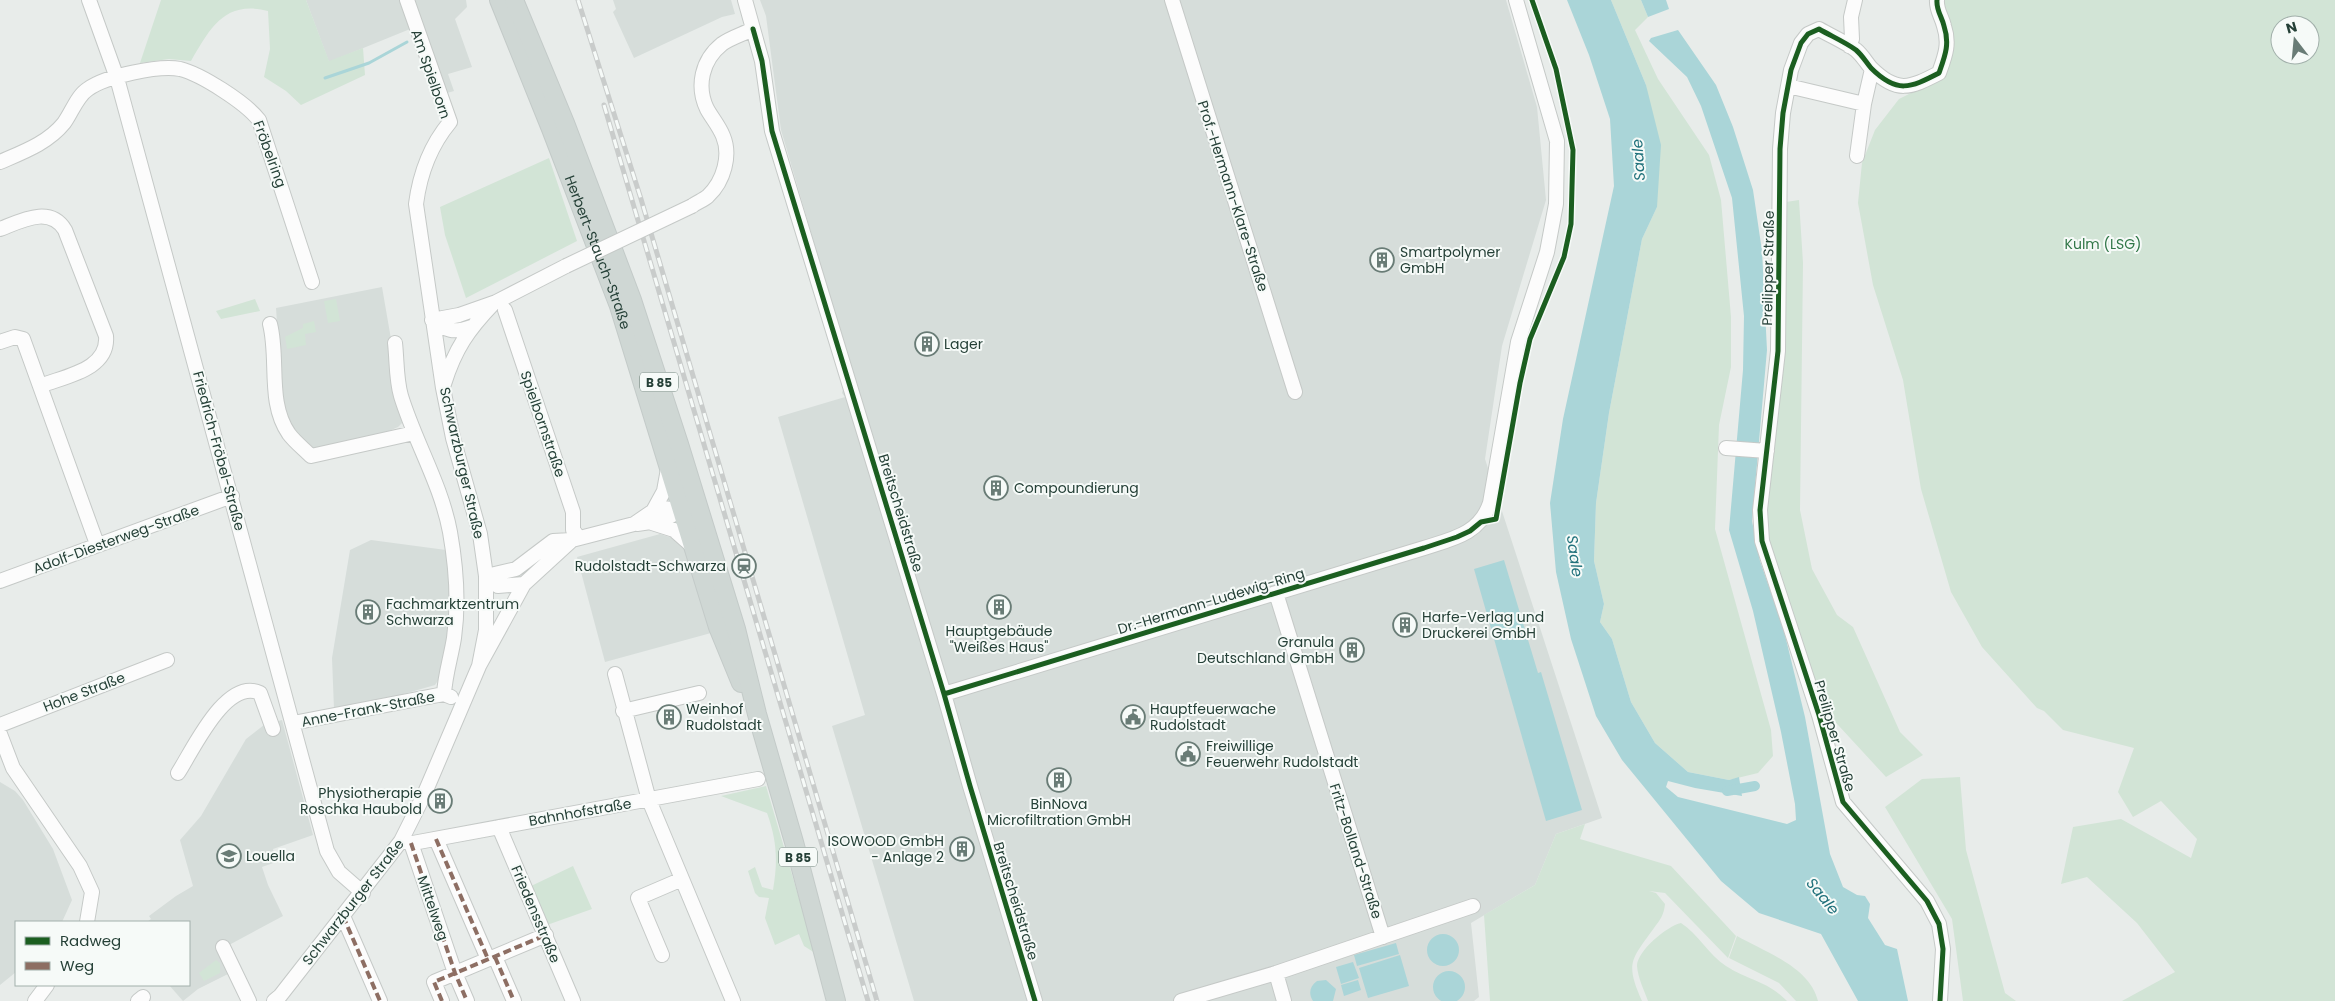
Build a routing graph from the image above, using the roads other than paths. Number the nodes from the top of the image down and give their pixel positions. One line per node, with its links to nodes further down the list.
1 (89, 0): 13 (street, Friedrich-Fröbel-Straße)
2 (407, 0): 21 (street, Am Spielborn)
3 (499, 0): 32 (main road, Herbert-Stauch-Straße / B 85)
4 (514, 0): 34 (main road, Herbert-Stauch-Straße / B 85)
5 (745, 0): 10 (street, Breitscheidstraße)
6 (1172, 0): 28 (street, Prof.-Hermann-Klare-Straße)
7 (1516, 0): 43 (street, Dr.-Hermann-Ludewig-Ring)
8 (1855, 0): 11 (street)
9 (1937, 0): 12 (street)
10 (753, 29): 20 (street, bridge); 49 (street, Breitscheidstraße)
11 (1849, 46): 12 (street); 14 (street, Preilipper Straße)
12 (1872, 68): 15 (street)
13 (117, 78): 17 (street, Fröbelring); 19 (street, Fröbelring); 33 (street, Friedrich-Fröbel-Straße)
14 (1788, 86): 15 (street); 31 (street, Preilipper Straße)
15 (1864, 104): 16 (street)
16 (1857, 156)
17 (0, 162)
18 (0, 229): 26 (street)
19 (312, 282)
20 (500, 306): 21 (street); 23 (street); 37 (street, Spielbornstraße)
21 (432, 320): 23 (street); 27 (street, Schwarzburger Straße)
22 (270, 324): 29 (street)
23 (471, 327): 27 (street)
24 (0, 342): 26 (street)
25 (395, 343): 29 (street, Anne-Frank-Straße)
26 (40, 386): 38 (street)
27 (444, 388): 40 (street, Schwarzburger Straße)
28 (1295, 392)
29 (414, 433): 48 (street, Anne-Frank-Straße)
30 (1729, 448): 31 (street)
31 (1764, 451): 90 (street, Preilipper Straße)
32 (668, 468): 35 (main road, Herbert-Stauch-Straße / B 85); 36 (street)
33 (232, 496): 38 (street, Adolf-Diesterweg-Straße); 53 (street, Friedrich-Fröbel-Straße)
34 (698, 504): 35 (main road); 52 (main road, B 85)
35 (681, 510): 36 (street); 39 (main road, B 85)
36 (653, 517): 37 (street, Schwarzburger Straße); 39 (street)
37 (575, 539): 40 (street, Schwarzburger Straße); 42 (street, Schwarzburger Straße)
38 (97, 544): 41 (street, Adolf-Diesterweg-Straße)
39 (691, 545): 52 (main road, B 85)
40 (486, 576): 42 (street); 45 (street, Schwarzburger Straße)
41 (0, 581)
42 (524, 584): 45 (street, Schwarzburger Straße)
43 (1276, 593): 49 (street, Dr.-Hermann-Ludewig-Ring); 70 (street, Fritz-Bolland-Straße)
44 (168, 660): 54 (street, Hohe Straße)
45 (479, 666): 50 (street, Schwarzburger Straße)
46 (615, 674): 51 (street)
47 (699, 693): 51 (street)
48 (444, 694): 50 (street, Anne-Frank-Straße); 53 (street, Anne-Frank-Straße)
49 (944, 694): 87 (street, Breitscheidstraße)
50 (463, 701): 63 (street, Schwarzburger Straße)
51 (623, 711): 60 (street)
52 (756, 714): 86 (main road, B 85)
53 (293, 723): 65 (street, Friedrich-Fröbel-Straße)
54 (0, 724)
55 (273, 729): 58 (street)
56 (0, 734): 57 (street)
57 (6, 769): 68 (street)
58 (178, 773)
59 (758, 779): 60 (street, Bahnhofstraße)
60 (649, 800): 61 (street, Bahnhofstraße); 64 (street)
61 (499, 827): 62 (street, Bahnhofstraße); 69 (street, Friedensstraße)
62 (436, 839): 63 (street, Bahnhofstraße); 73 (street)
63 (406, 842): 65 (street, Schwarzburger Straße); 74 (street, Mittelweg)
64 (680, 880): 72 (street); 78 (street)
65 (363, 893): 67 (street, Schwarzburger Straße)
66 (1472, 906): 70 (street, Fritz-Bolland-Straße)
67 (343, 916): 77 (street, Schwarzburger Straße); 81 (street)
68 (87, 921)
69 (546, 935): 73 (street); 85 (street, Friedensstraße)
70 (1383, 937): 75 (street, Fritz-Bolland-Straße)
71 (223, 947): 80 (street)
72 (662, 955)
73 (492, 958): 74 (street); 84 (street)
74 (455, 973): 82 (street); 83 (street, Mittelweg)
75 (1276, 973): 88 (street, Fritz-Bolland-Straße); 89 (street)
76 (46, 986): 79 (street)
77 (278, 1000)
78 (729, 1000)
79 (35, 1001)
80 (249, 1001)
81 (380, 1001)
82 (442, 1001)
83 (467, 1001)
84 (514, 1001)
85 (573, 1001)
86 (836, 1001)
87 (1035, 1001)
88 (1181, 1001)
89 (1284, 1001)
90 (1940, 1001)

